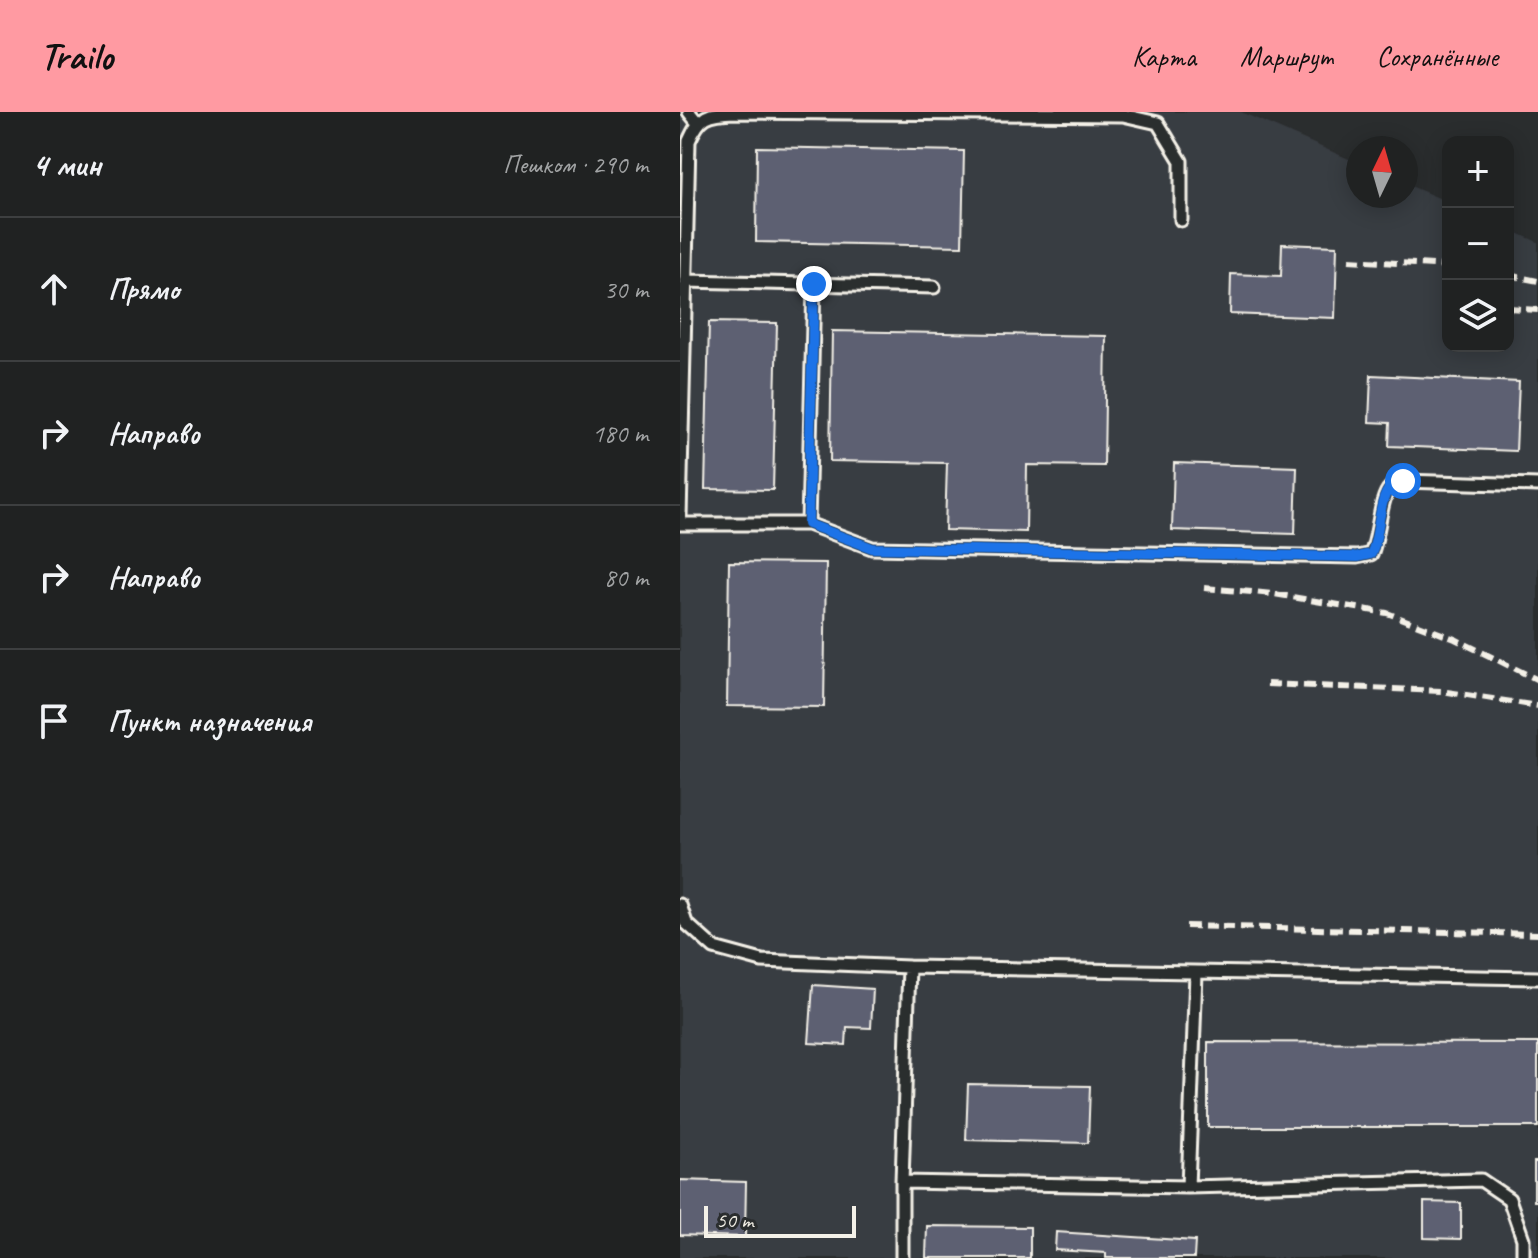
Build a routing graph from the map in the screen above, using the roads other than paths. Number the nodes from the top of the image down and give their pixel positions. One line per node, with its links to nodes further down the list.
1 (689, 112): 3 (lane)
2 (713, 112): 3 (lane); 4 (lane)
3 (697, 122): 5 (lane)
4 (1181, 220)
5 (685, 281): 6 (lane); 9 (lane)
6 (814, 284): 7 (lane); 10 (lane)
7 (934, 287)
8 (1538, 485): 10 (lane)
9 (680, 521): 10 (lane)
10 (808, 524)
11 (680, 905): 12 (lane)
12 (909, 967): 13 (lane); 15 (lane)
13 (1196, 973): 14 (lane); 16 (lane)
14 (1538, 978)
15 (902, 1182): 16 (lane); 17 (lane)
16 (1188, 1187): 18 (lane)
17 (902, 1258)
18 (1523, 1258)

